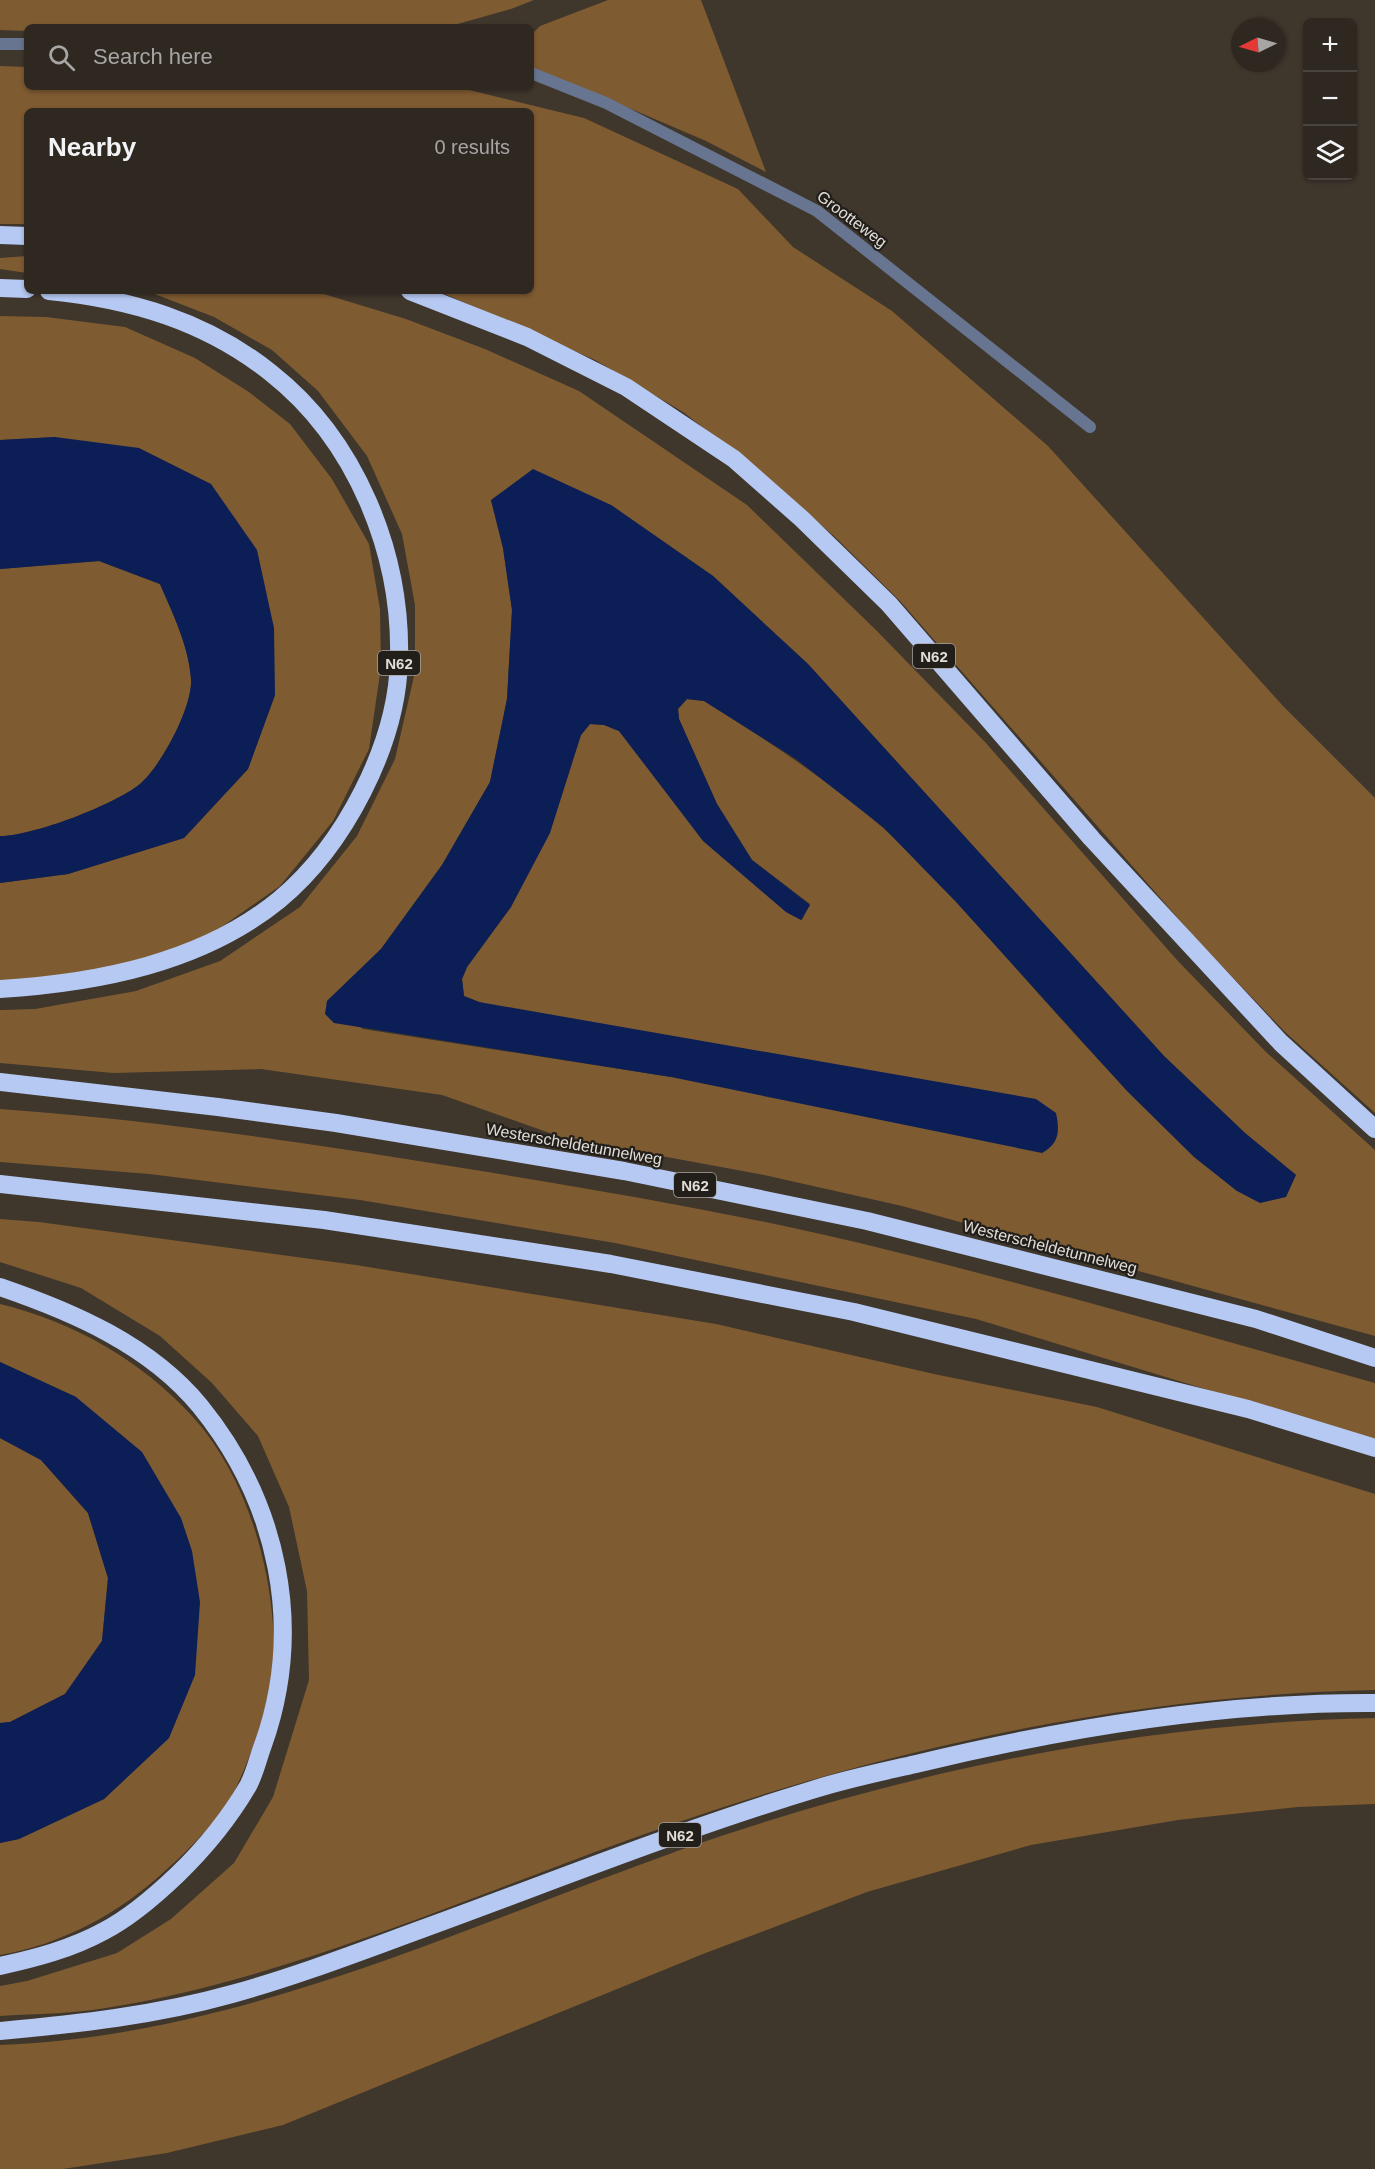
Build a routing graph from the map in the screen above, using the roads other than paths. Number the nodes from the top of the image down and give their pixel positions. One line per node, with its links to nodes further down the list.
1 (0, 44): 2 (street)
2 (24, 44)
3 (534, 74): 10 (street, Grootteweg)
4 (0, 236): 5 (highway)
5 (24, 236)
6 (0, 288): 7 (highway)
7 (24, 289)
8 (77, 294): 11 (highway, N62)
9 (418, 294): 13 (highway, N62)
10 (1090, 427)
11 (0, 989)
12 (0, 1082): 16 (highway, Westerscheldetunnelweg / N62)
13 (1375, 1129)
14 (0, 1184): 17 (highway)
15 (0, 1287): 19 (highway)
16 (1375, 1358)
17 (1375, 1448)
18 (1375, 1703): 20 (highway, N62)
19 (0, 1966)
20 (0, 2031)

